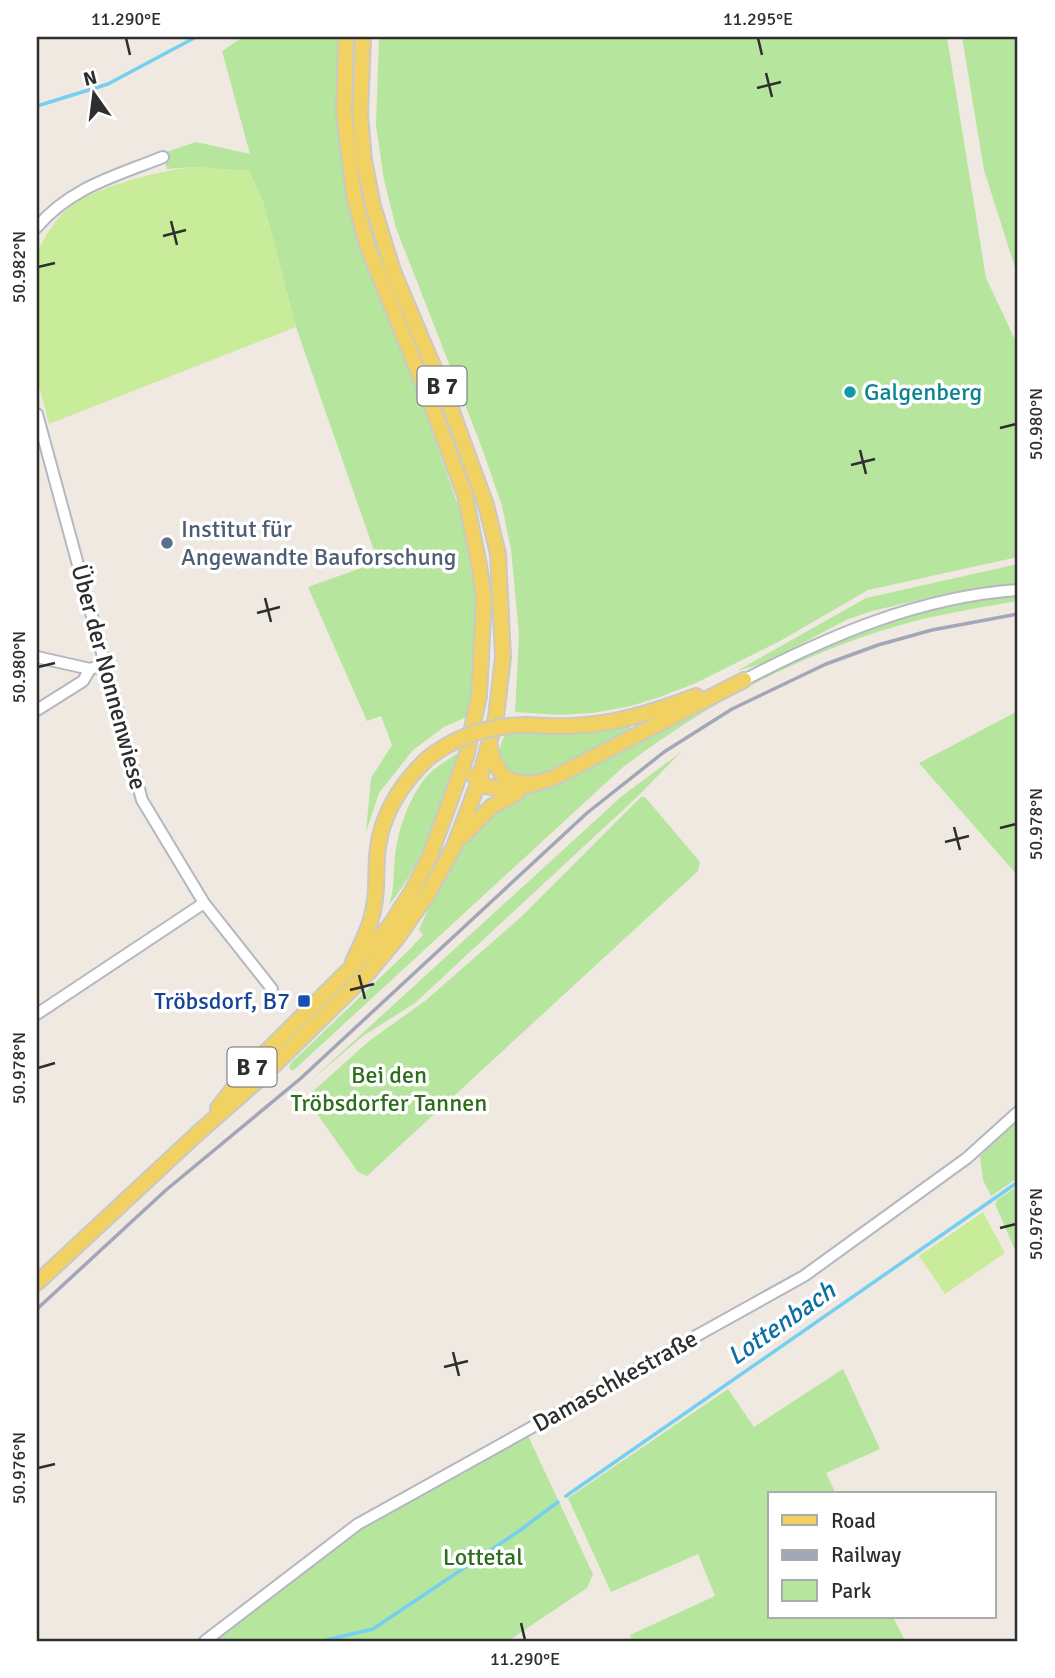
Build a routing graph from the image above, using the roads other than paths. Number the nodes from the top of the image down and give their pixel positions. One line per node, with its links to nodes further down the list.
1 (346, 37): 13 (main road, B 7)
2 (363, 37): 12 (main road, B 7)
3 (163, 157): 4 (street)
4 (37, 227)
5 (37, 414): 8 (street, Über der Nonnenwiese)
6 (1018, 590): 10 (street)
7 (37, 656): 9 (street)
8 (105, 664): 9 (street); 17 (street, Über der Nonnenwiese)
9 (90, 669): 11 (street)
10 (744, 680): 15 (main road); 18 (main road, B 7, bridge)
11 (37, 710)
12 (489, 741): 14 (main road, B 7); 15 (main road)
13 (466, 757): 14 (main road); 18 (main road, B 7)
14 (479, 781): 15 (main road); 16 (main road, B 7)
15 (540, 783): 16 (main road)
16 (454, 847): 22 (main road, B 7)
17 (204, 903): 19 (street, Über der Nonnenwiese); 20 (street)
18 (349, 972): 22 (main road, B 7)
19 (272, 989)
20 (37, 1014)
21 (1018, 1112): 24 (street, Damaschkestraße)
22 (198, 1133): 23 (main road, B 7)
23 (37, 1283)
24 (205, 1641)

